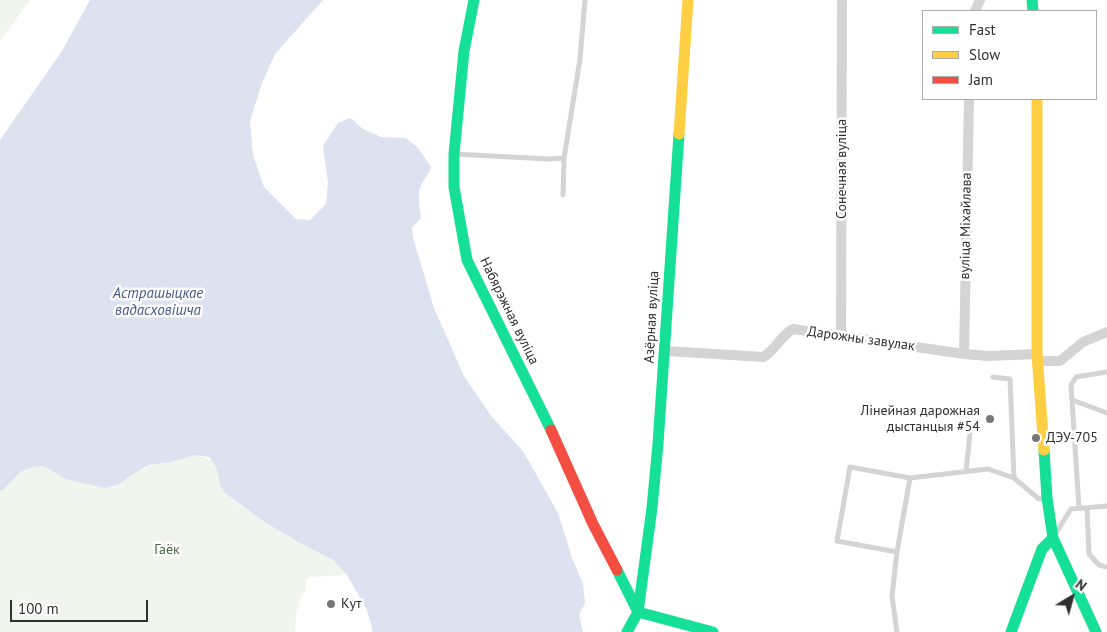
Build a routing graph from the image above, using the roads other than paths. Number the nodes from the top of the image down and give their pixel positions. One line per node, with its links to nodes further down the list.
1 (474, 0): 7 (street, Набярэжная вуліца)
2 (585, 0): 8 (lane)
3 (688, 0): 12 (street, Азёрная вуліца)
4 (842, 0): 11 (street, Сонечная вуліца)
5 (969, 100): 13 (street, вуліца Міхайлава)
6 (1037, 100): 14 (street)
7 (454, 154): 8 (lane); 30 (street, Набярэжная вуліца)
8 (564, 158): 9 (lane)
9 (563, 195)
10 (1107, 332): 14 (street, Дарожны завулак)
11 (841, 337): 12 (street, Дарожны завулак); 13 (street, Дарожны завулак)
12 (666, 351): 30 (street, Азёрная вуліца)
13 (964, 354): 14 (street, Дарожны завулак)
14 (1038, 358): 23 (street)
15 (1107, 372): 17 (lane)
16 (993, 377): 22 (lane)
17 (1072, 400): 18 (lane); 25 (lane)
18 (1107, 413)
19 (970, 424): 20 (lane)
20 (966, 471): 21 (lane); 22 (lane)
21 (910, 478): 28 (lane); 28 (lane)
22 (1014, 478): 23 (lane)
23 (1047, 498): 27 (street)
24 (1107, 506): 26 (lane)
25 (1079, 508): 26 (lane); 27 (lane)
26 (1087, 508): 29 (lane)
27 (1053, 538): 36 (street); 37 (street)
28 (897, 552): 35 (lane)
29 (1107, 567)
30 (638, 612): 31 (street); 32 (street, Азёрная вуліца)
31 (668, 621): 33 (street); 34 (street)
32 (627, 632)
33 (676, 632)
34 (713, 632)
35 (897, 632)
36 (1011, 632)
37 (1096, 632)

